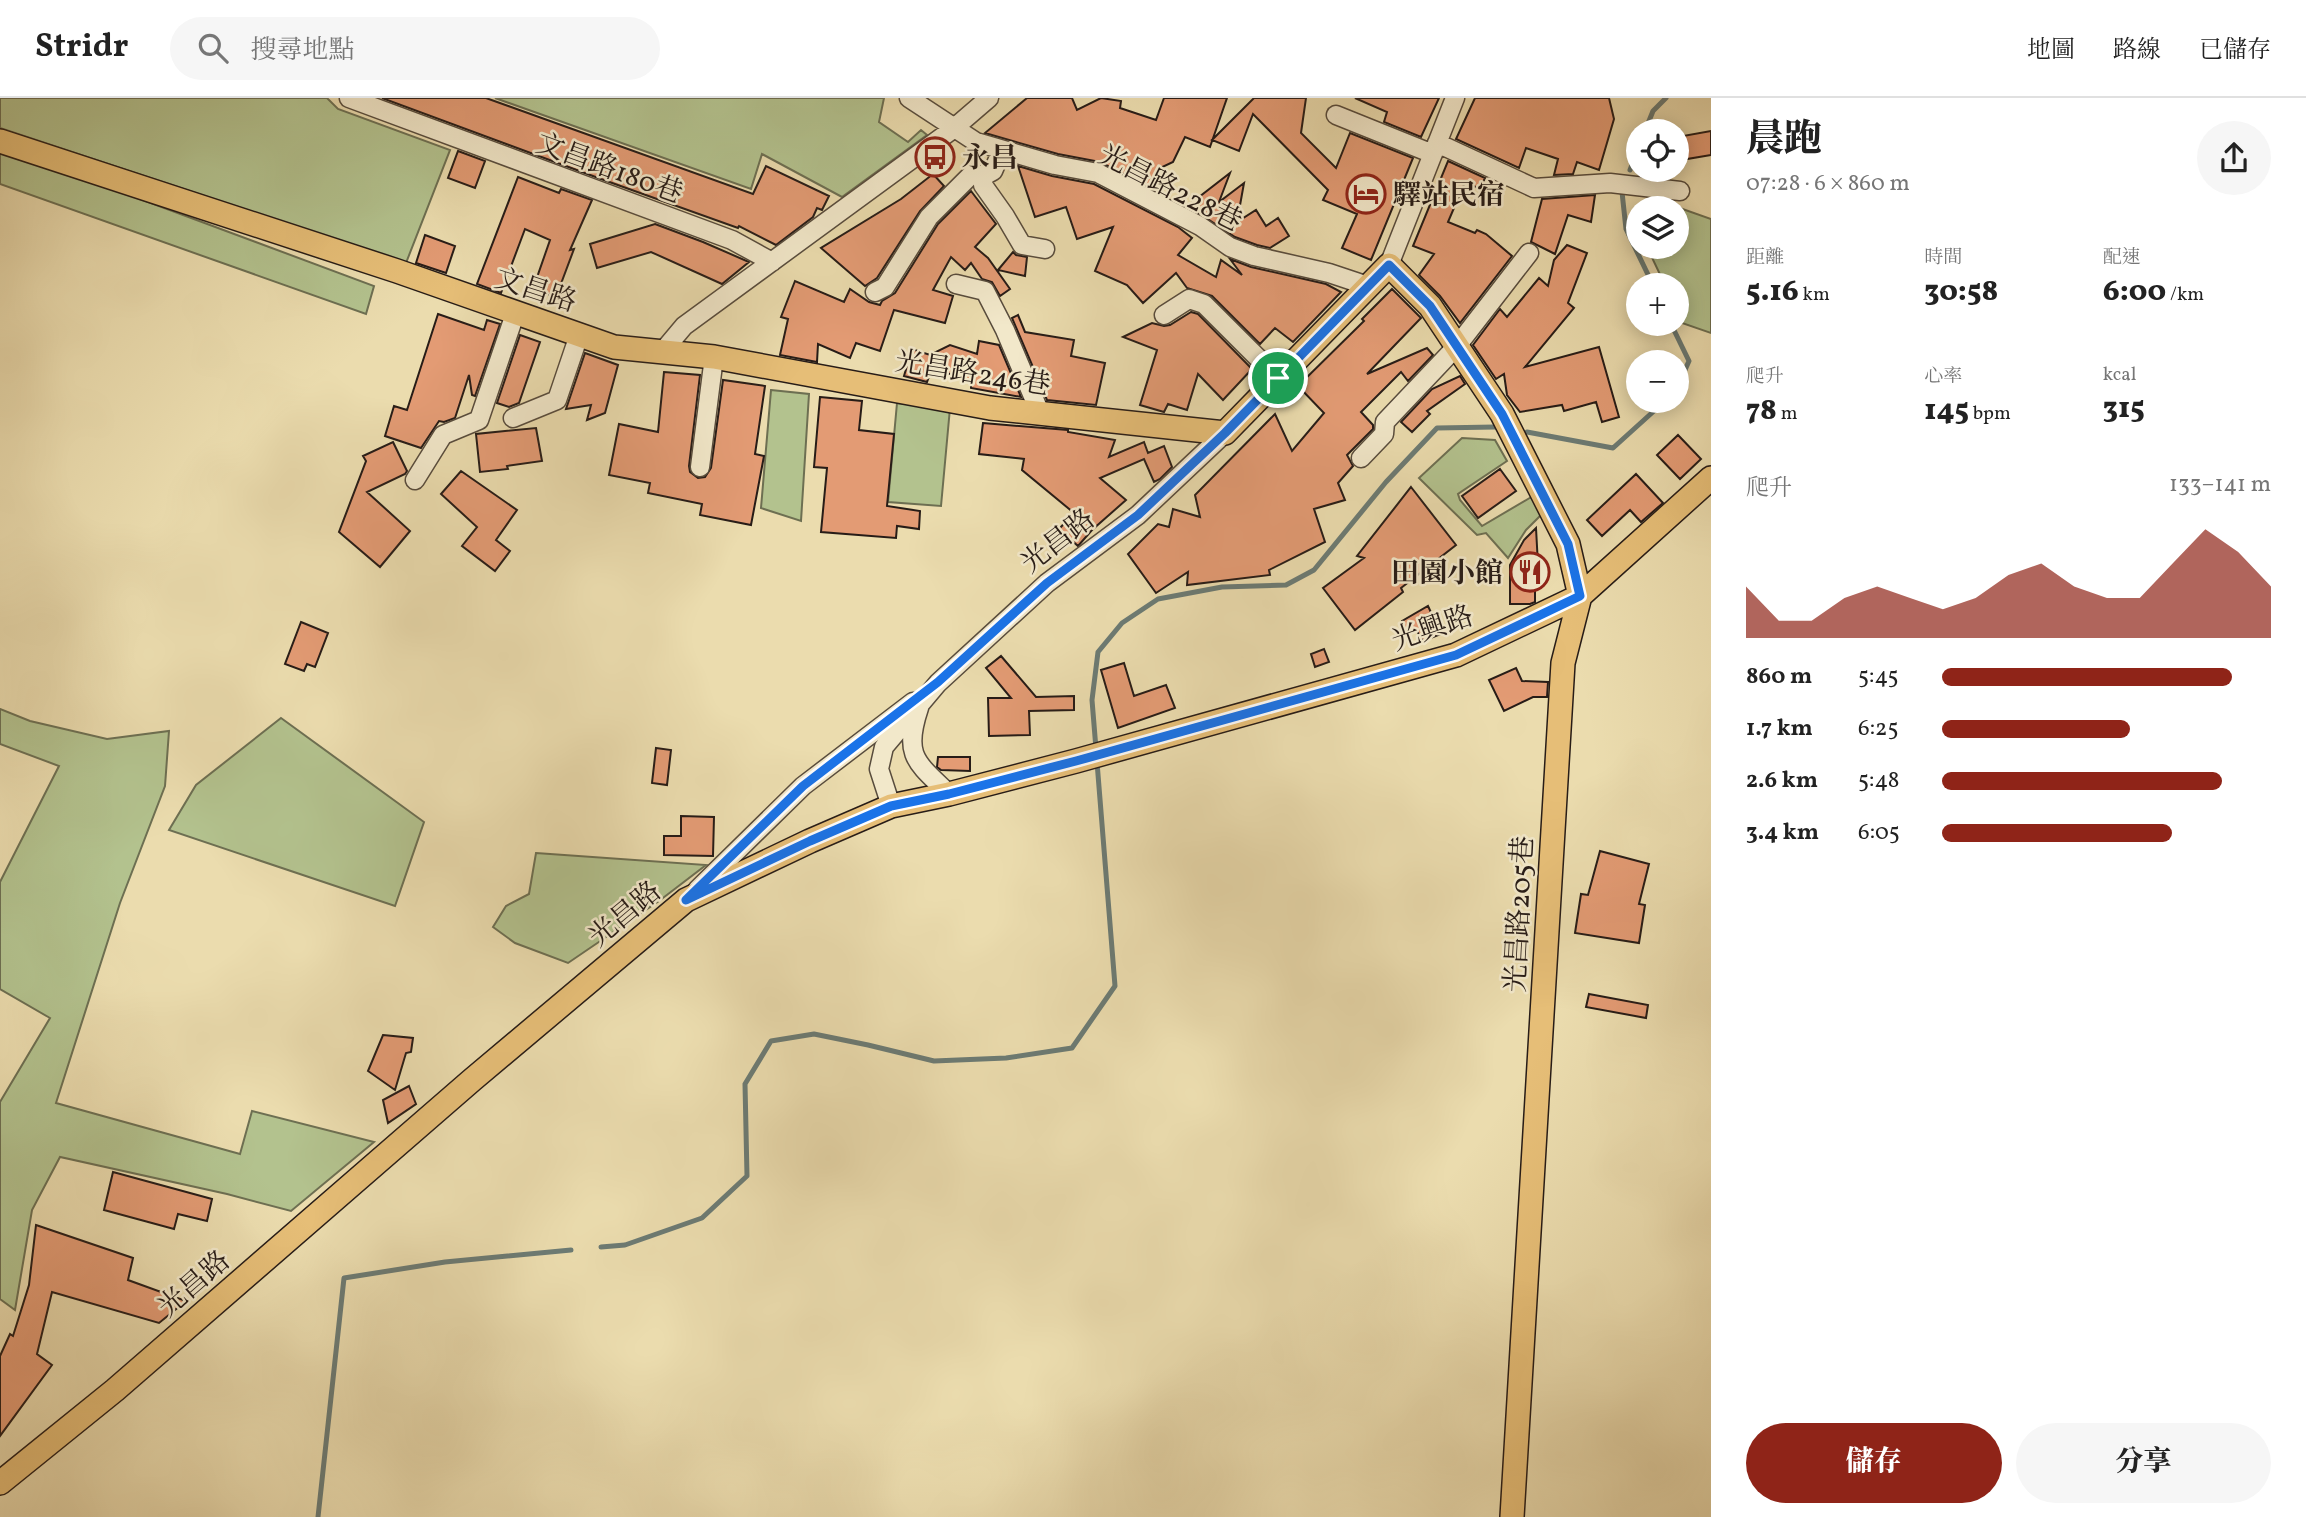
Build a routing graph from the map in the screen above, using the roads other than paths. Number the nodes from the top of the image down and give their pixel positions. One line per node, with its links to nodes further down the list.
1 (349, 98): 15 (street, 文昌路180巷)
2 (909, 98): 7 (street, 光昌路228巷)
3 (989, 98): 5 (street)
4 (1455, 98): 9 (street, 光昌路)
5 (973, 104): 7 (street)
6 (1336, 116): 9 (street)
7 (953, 129): 10 (street, 光昌路228巷); 15 (street)
8 (0, 141): 20 (main road, 文昌路)
9 (1435, 149): 12 (street); 16 (street, 光昌路)
10 (1002, 150): 11 (street); 18 (street, 光昌路228巷)
11 (984, 176): 13 (street); 19 (street)
12 (1680, 191)
13 (1045, 249)
14 (1530, 253): 23 (street)
15 (772, 262): 24 (street)
16 (1389, 265): 18 (main road, 光昌路); 23 (main road, 光昌路205巷)
17 (956, 284): 27 (street)
18 (1368, 286): 26 (main road, 光昌路)
19 (875, 292)
20 (515, 314): 22 (main road, 文昌路); 33 (street)
21 (1164, 315): 26 (street)
22 (579, 335): 24 (main road, 文昌路); 28 (street)
23 (1457, 346): 30 (street); 34 (main road, 光昌路205巷)
24 (663, 351): 25 (main road, 光昌路246巷)
25 (715, 357): 27 (main road, 光昌路246巷); 31 (street)
26 (1278, 378): 29 (main road, 光昌路)
27 (1040, 413): 29 (main road, 光昌路246巷)
28 (513, 418)
29 (1225, 433): 35 (street, 光昌路)
30 (1361, 458)
31 (700, 467)
32 (1711, 478): 34 (main road, 光興路)
33 (415, 480)
34 (1580, 596): 36 (main road, 光興路); 40 (main road, 光昌路205巷)
35 (938, 682): 36 (street); 37 (street, 光昌路); 38 (street)
36 (949, 794): 37 (main road)
37 (891, 806): 38 (main road, 光昌路)
38 (686, 900): 39 (main road, 光昌路)
39 (0, 1483)
40 (1512, 1517)

